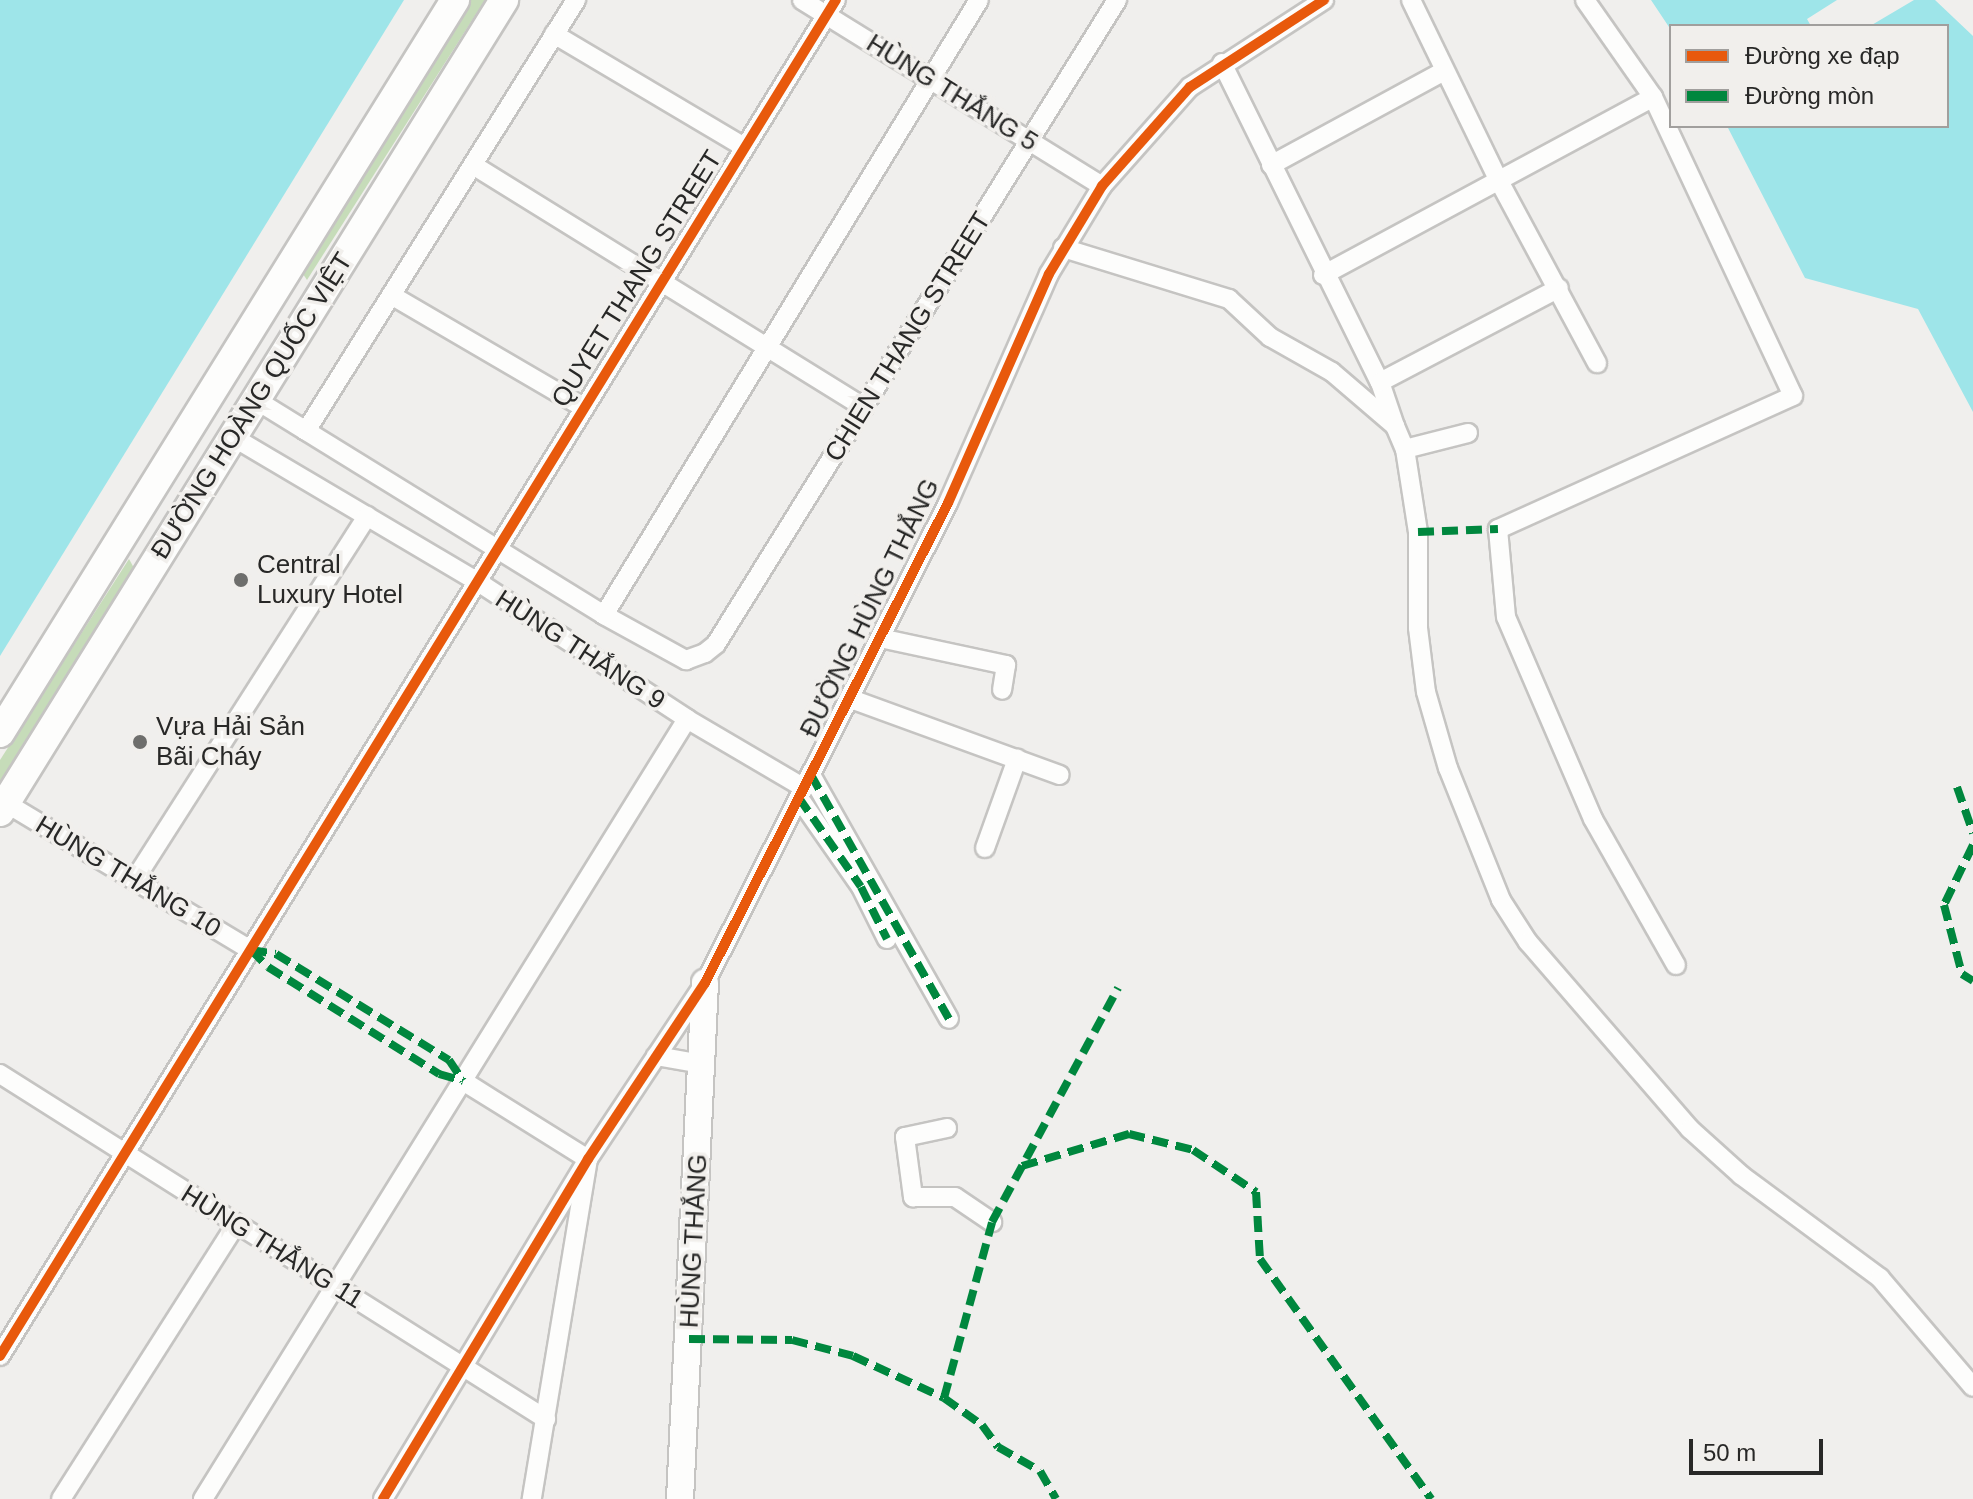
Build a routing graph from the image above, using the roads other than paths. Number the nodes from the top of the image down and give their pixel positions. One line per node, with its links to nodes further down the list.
1 (455, 0): 29 (main road, ĐƯỜNG HOÀNG QUỐC VIỆT)
2 (504, 0): 31 (main road, ĐƯỜNG HOÀNG QUỐC VIỆT)
3 (576, 0): 11 (street)
4 (802, 0): 10 (street, HÙNG THẮNG 5)
5 (979, 0): 14 (street)
6 (1117, 0): 16 (street, CHIEN THANG STREET)
7 (1324, 0): 12 (street, ĐƯỜNG HÙNG THẮNG)
8 (1411, 0): 13 (street)
9 (1585, 0): 15 (street)
10 (832, 8): 14 (street, HÙNG THẮNG 5); 17 (street, QUYET THANG STREET)
11 (554, 34): 17 (street); 18 (street)
12 (1222, 63): 19 (street); 21 (street, ĐƯỜNG HÙNG THẮNG)
13 (1444, 71): 19 (street); 20 (street)
14 (929, 78): 16 (street, HÙNG THẮNG 5); 27 (street)
15 (1653, 97): 20 (street); 57 (street)
16 (1029, 141): 21 (street, HÙNG THẮNG 5); 32 (street, CHIEN THANG STREET)
17 (744, 147): 24 (street, QUYET THANG STREET)
18 (473, 165): 24 (street); 26 (street)
19 (1271, 165): 23 (street)
20 (1499, 181): 23 (street); 25 (street)
21 (1102, 186): 22 (street, ĐƯỜNG HÙNG THẮNG)
22 (1063, 248): 35 (street); 44 (street, ĐƯỜNG HÙNG THẮNG)
23 (1323, 275): 30 (street)
24 (663, 283): 27 (street); 33 (street, QUYET THANG STREET)
25 (1559, 288): 28 (street); 30 (street)
26 (391, 295): 33 (street); 36 (street)
27 (766, 347): 32 (street); 43 (street)
28 (1597, 363)
29 (220, 378): 31 (main road); 34 (main road, ĐƯỜNG HOÀNG QUỐC VIỆT)
30 (1380, 382): 35 (street)
31 (256, 400): 36 (street); 38 (main road, ĐƯỜNG HOÀNG QUỐC VIỆT)
32 (864, 407): 43 (street, CHIEN THANG STREET)
33 (584, 408): 41 (street, QUYET THANG STREET)
34 (197, 416): 38 (main road); 48 (main road, ĐƯỜNG HOÀNG QUỐC VIỆT)
35 (1395, 426): 39 (street)
36 (306, 431): 41 (street)
37 (1468, 433): 39 (street)
38 (233, 437): 40 (street, HÙNG THẮNG 9); 52 (main road, ĐƯỜNG HOÀNG QUỐC VIỆT)
39 (1405, 449): 72 (street)
40 (367, 516): 42 (street, HÙNG THẮNG 9); 54 (street)
41 (498, 549): 42 (street, QUYET THANG STREET); 43 (street)
42 (478, 582): 47 (street, HÙNG THẮNG 9); 56 (street, QUYET THANG STREET)
43 (604, 615)
44 (880, 638): 45 (street); 46 (street, ĐƯỜNG HÙNG THẮNG)
45 (1002, 690)
46 (851, 699): 49 (street); 51 (street, ĐƯỜNG HÙNG THẮNG)
47 (687, 719): 51 (street, HÙNG THẮNG 9); 63 (street)
48 (0, 733)
49 (1017, 759): 50 (street); 53 (street)
50 (1060, 775)
51 (805, 787): 55 (street); 58 (street, ĐƯỜNG HÙNG THẮNG); 59 (street)
52 (3, 808): 54 (street, HÙNG THẮNG 10)
53 (985, 848)
54 (135, 879): 56 (street, HÙNG THẮNG 10)
55 (887, 939)
56 (251, 950): 65 (street, QUYET THANG STREET)
57 (1676, 965)
58 (705, 983): 60 (street, ĐƯỜNG HÙNG THẮNG); 61 (street, HÙNG THẮNG)
59 (949, 1019)
60 (656, 1056): 61 (street); 66 (street, ĐƯỜNG HÙNG THẮNG)
61 (702, 1064): 78 (street, HÙNG THẮNG)
62 (0, 1074): 65 (street, HÙNG THẮNG 11)
63 (463, 1081): 66 (street); 69 (street)
64 (947, 1128): 67 (street)
65 (125, 1154): 68 (street, HÙNG THẮNG 11); 70 (street, QUYET THANG STREET)
66 (588, 1159): 71 (street, ĐƯỜNG HÙNG THẮNG); 73 (street)
67 (992, 1222)
68 (236, 1224): 69 (street, HÙNG THẮNG 11); 74 (street)
69 (335, 1287): 71 (street, HÙNG THẮNG 11); 75 (street)
70 (0, 1356)
71 (464, 1366): 73 (street, HÙNG THẮNG 11); 76 (street, ĐƯỜNG HÙNG THẮNG)
72 (1973, 1387)
73 (546, 1419): 77 (street)
74 (61, 1499)
75 (203, 1499)
76 (383, 1499)
77 (532, 1499)
78 (680, 1499)

